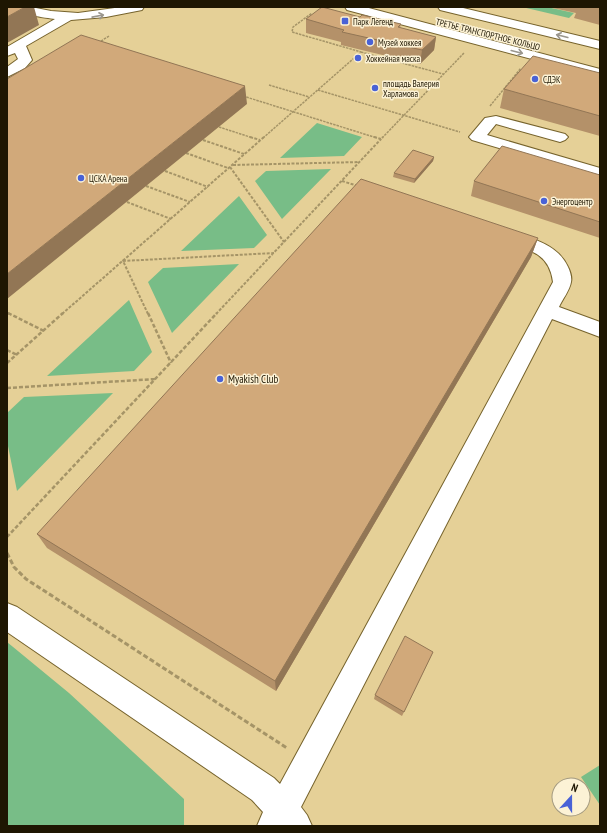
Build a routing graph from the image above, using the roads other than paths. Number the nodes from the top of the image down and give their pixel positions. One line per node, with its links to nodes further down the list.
1 (18, 7): 9 (main road)
2 (77, 7): 9 (main road)
3 (138, 7): 10 (main road, one-way to 3)
4 (351, 7): 16 (main road, one-way to 16)
5 (376, 7): 14 (main road, ТРЕТЬЕ ТРАНСПОРТНОЕ КОЛЬЦО)
6 (444, 7): 8 (main road, ТРЕТЬЕ ТРАНСПОРТНОЕ КОЛЬЦО)
7 (458, 7): 8 (main road)
8 (472, 14): 12 (main road, ТРЕТЬЕ ТРАНСПОРТНОЕ КОЛЬЦО, one-way to 8)
9 (54, 16): 10 (main road)
10 (68, 18): 11 (main road)
11 (19, 45): 13 (main road); 15 (main road)
12 (600, 45)
13 (7, 52)
14 (600, 61)
15 (7, 72)
16 (600, 73)
17 (560, 137): 18 (main road)
18 (600, 173)
19 (493, 232): 20 (main road)
20 (547, 310): 21 (main road); 23 (main road)
21 (600, 330)
22 (7, 616): 23 (main road)
23 (284, 821)

